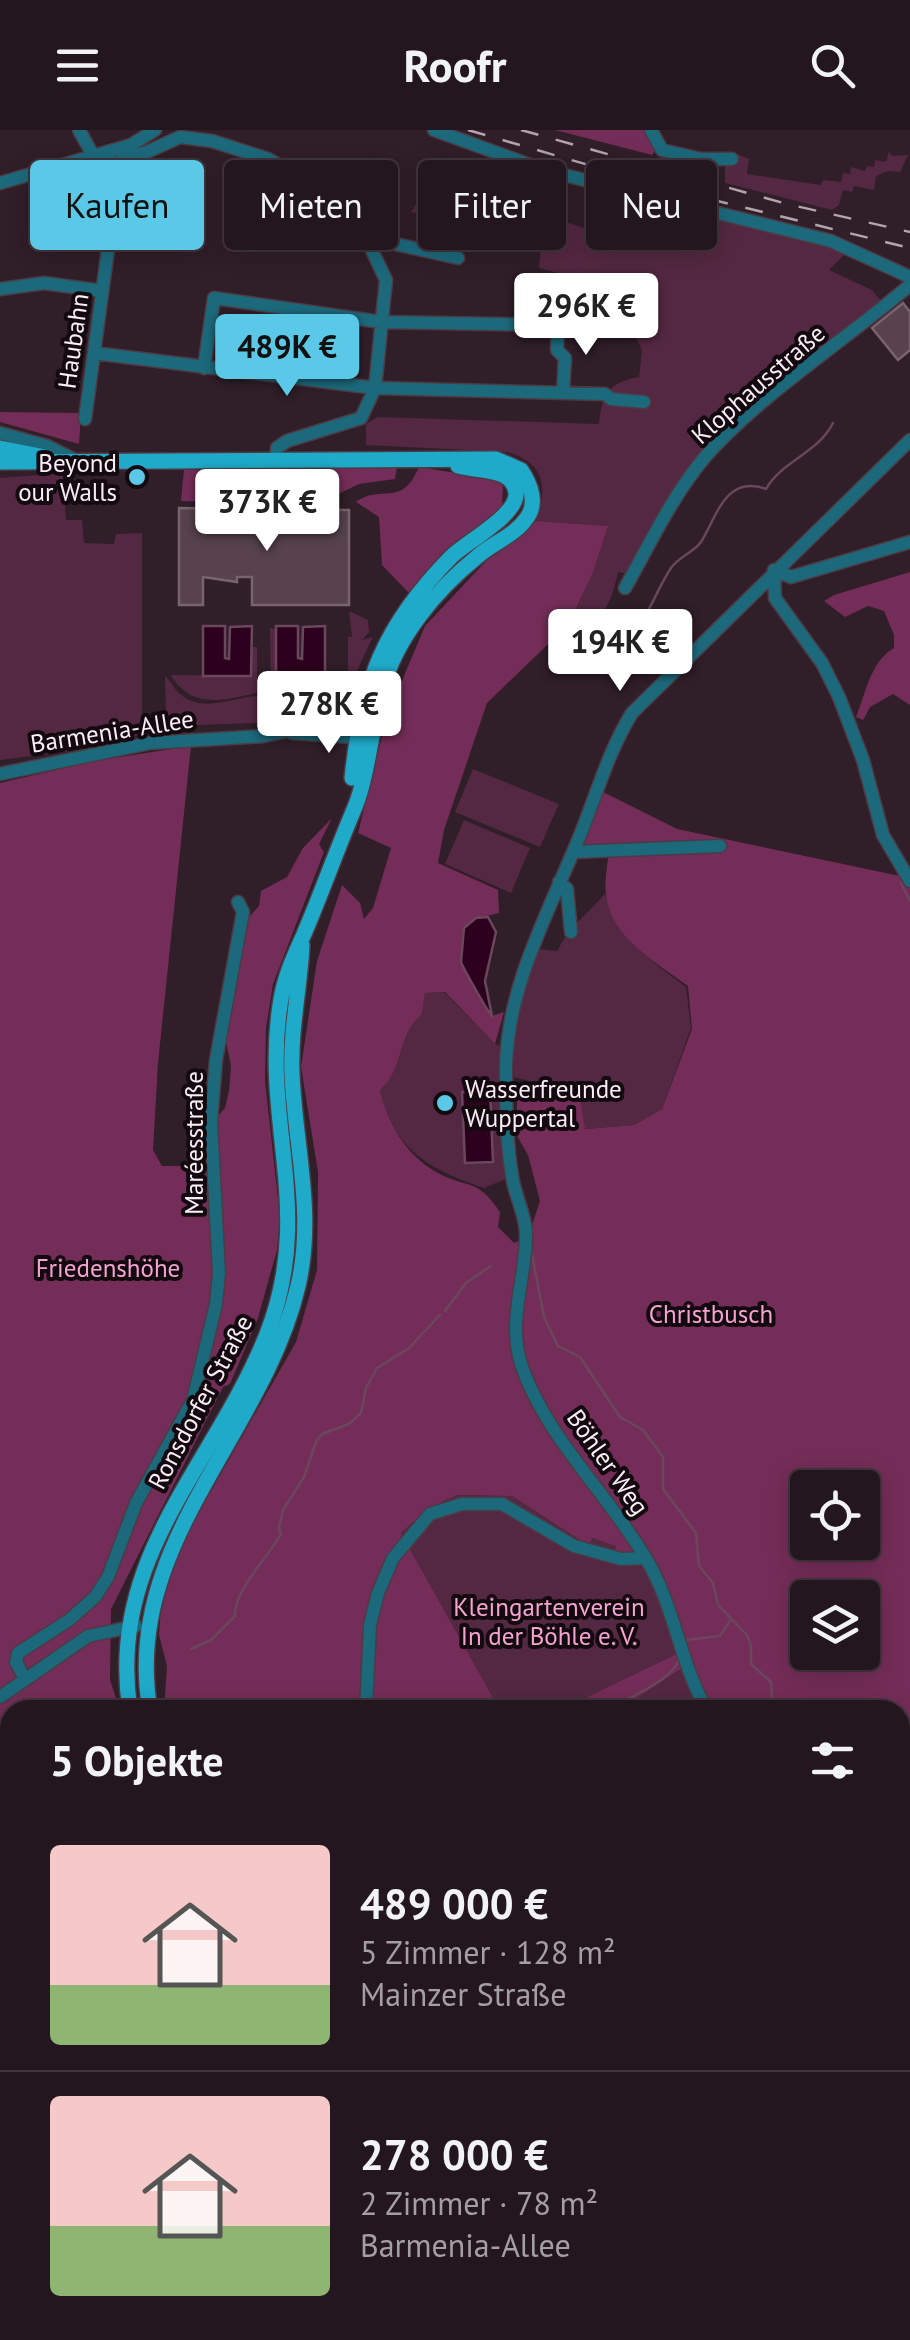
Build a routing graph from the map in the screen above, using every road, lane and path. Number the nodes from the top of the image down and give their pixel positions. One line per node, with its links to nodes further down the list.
1 (79, 130): 7 (street)
2 (155, 130): 5 (street)
3 (434, 130): 14 (street)
4 (651, 130): 8 (street)
5 (108, 152): 7 (street); 17 (street, Haubahn)
6 (124, 157): 9 (street)
7 (94, 158): 10 (street)
8 (732, 159)
9 (270, 160)
10 (0, 183)
11 (398, 245): 13 (street)
12 (373, 250): 19 (street)
13 (458, 258)
14 (910, 277)
15 (910, 285): 37 (street, Klophausstraße)
16 (0, 290): 17 (street)
17 (102, 291): 21 (street, Haubahn)
18 (597, 321): 20 (street)
19 (381, 322): 20 (street); 22 (street); 23 (street)
20 (558, 326): 24 (street)
21 (94, 353): 22 (street); 26 (street, Haubahn)
22 (204, 368): 23 (street)
23 (375, 388): 24 (street); 32 (street)
24 (563, 392): 25 (street)
25 (644, 402)
26 (85, 419)
27 (0, 433): 30 (street, Ronsdorfer Straße)
28 (910, 440): 36 (street)
29 (0, 448): 30 (main road)
30 (32, 452): 31 (street, Ronsdorfer Straße); 31 (main road, Ronsdorfer Straße); 34 (main road, Ronsdorfer Straße)
31 (73, 459): 32 (main road, Ronsdorfer Straße)
32 (277, 460): 33 (main road, Ronsdorfer Straße)
33 (445, 461): 38 (main road, Ronsdorfer Straße); 40 (main road, Ronsdorfer Straße)
34 (0, 462)
35 (910, 542): 36 (street)
36 (774, 570): 44 (street); 45 (street)
37 (625, 588)
38 (369, 678): 39 (street); 40 (main road, Ronsdorfer Straße)
39 (329, 722): 40 (street, Barmenia-Allee); 41 (street, Barmenia-Allee)
40 (364, 730): 41 (street, Barmenia-Allee); 49 (main road, Ronsdorfer Straße)
41 (291, 732): 42 (street, Barmenia-Allee)
42 (0, 774)
43 (720, 846): 44 (street)
44 (574, 852): 46 (street)
45 (910, 881)
46 (559, 882): 48 (street); 50 (street, Böhler Weg)
47 (238, 902): 53 (street, Maréesstraße)
48 (571, 932)
49 (303, 936): 51 (main road, Ronsdorfer Straße); 52 (main road, Ronsdorfer Straße)
50 (646, 1558): 57 (street); 58 (street, Böhler Weg)
51 (148, 1624): 52 (street); 56 (main road, Ronsdorfer Straße)
52 (128, 1626): 53 (street); 55 (main road, Ronsdorfer Straße)
53 (24, 1679): 54 (street)
54 (0, 1697)
55 (129, 1700)
56 (149, 1700)
57 (366, 1700)
58 (701, 1700)

